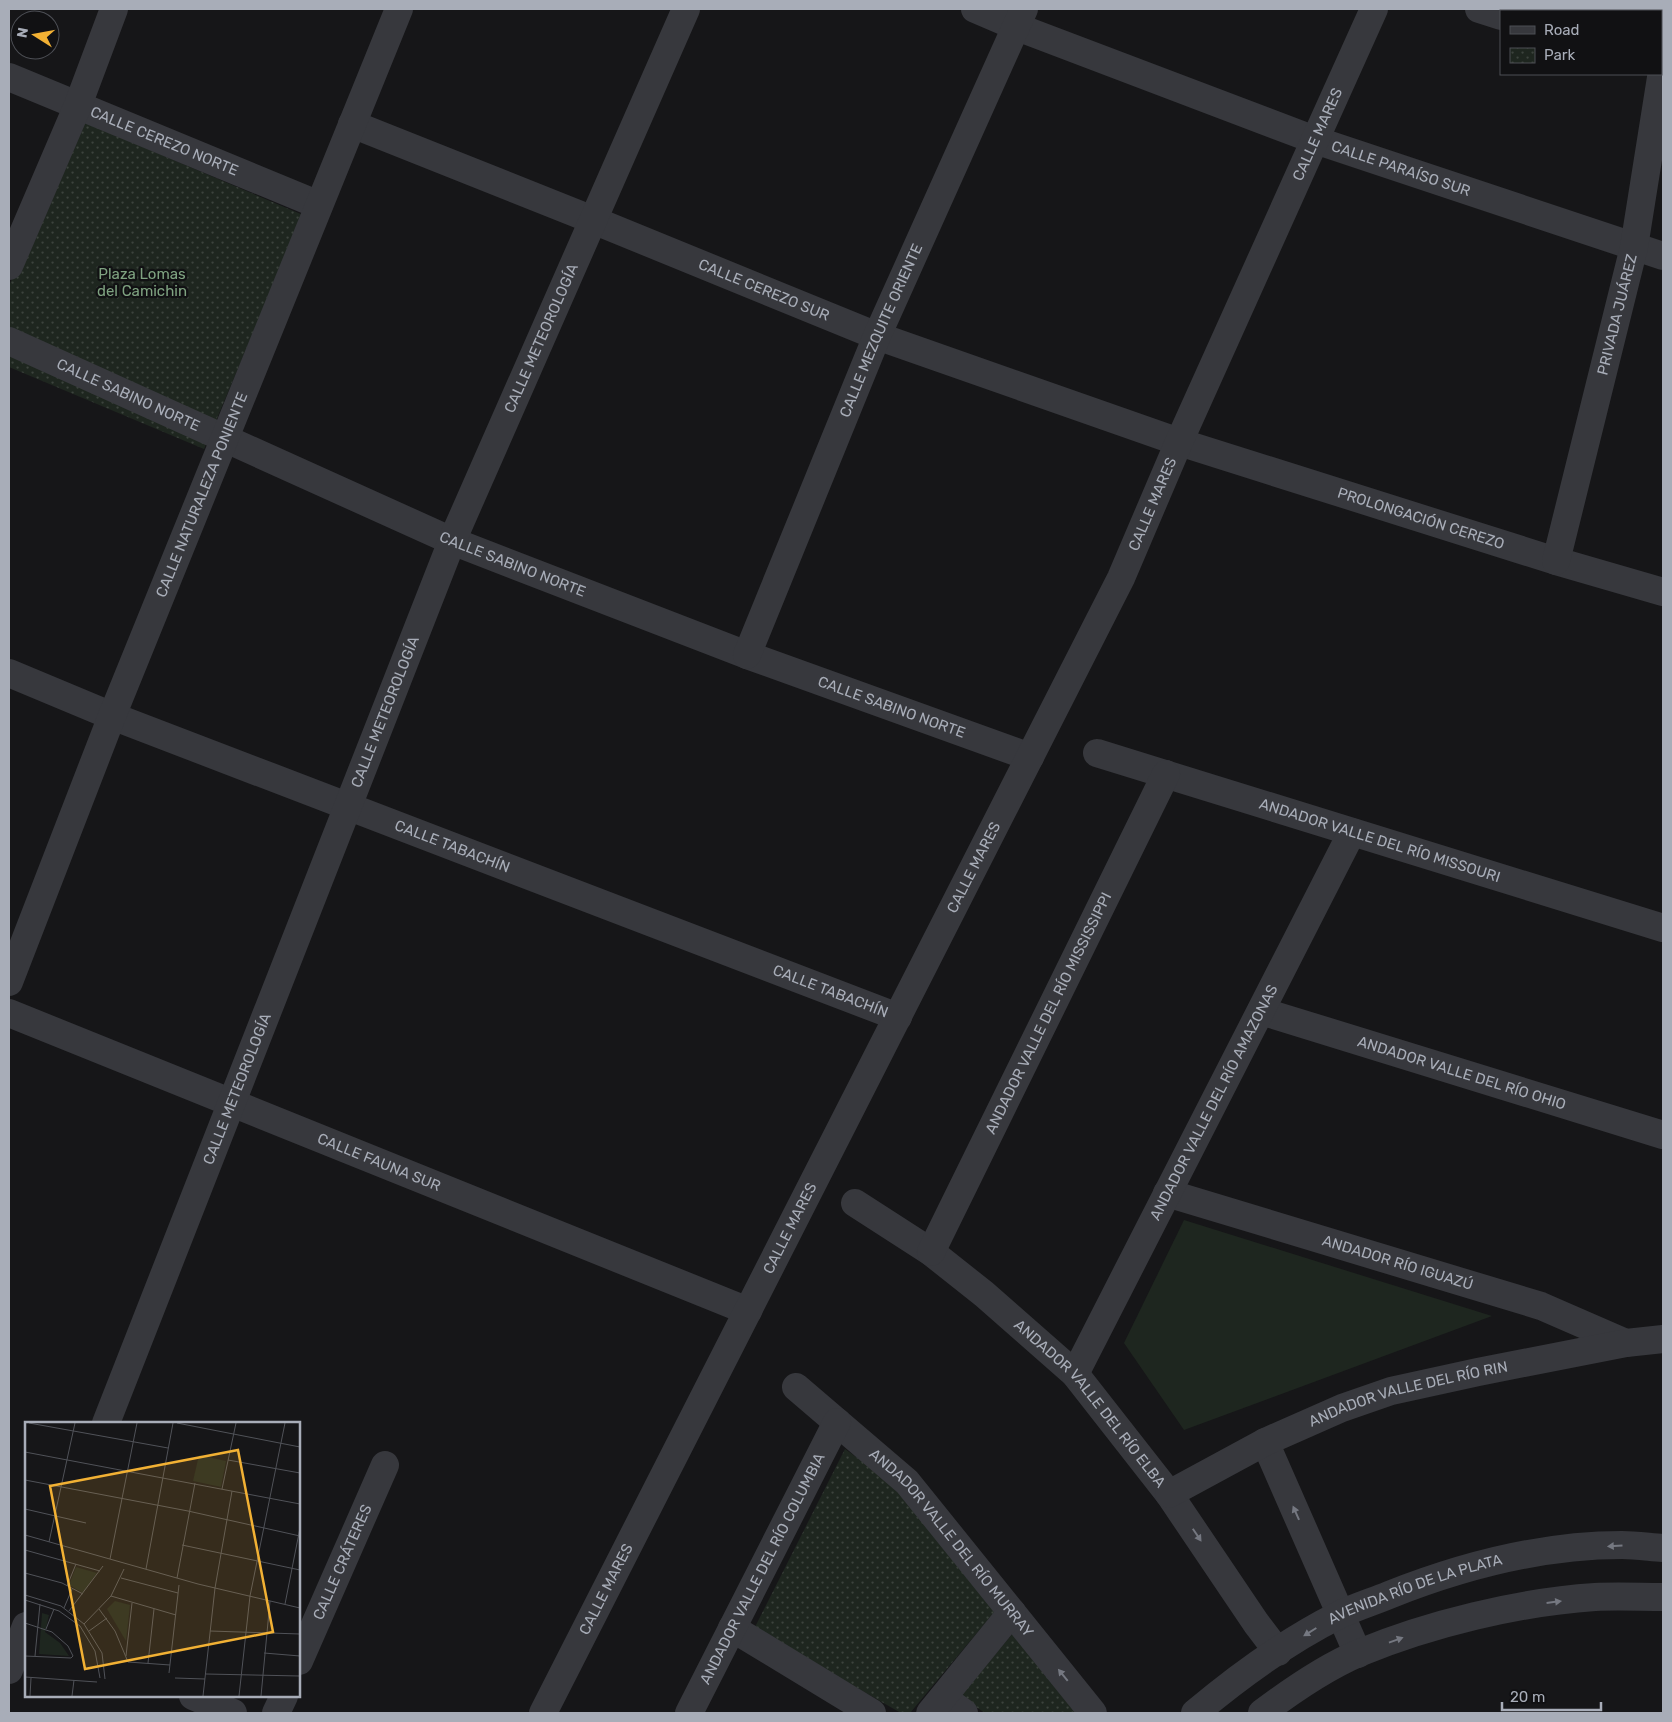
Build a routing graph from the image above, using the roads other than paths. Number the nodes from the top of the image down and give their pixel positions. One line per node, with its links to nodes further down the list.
1 (114, 9): 11 (street)
2 (399, 9): 12 (street, CALLE NATURALEZA PONIENTE)
3 (686, 9): 15 (street, CALLE METEOROLOGÍA)
4 (975, 9): 8 (street, CALLE PARAÍSO SUR)
5 (1374, 9): 13 (street, CALLE MARES)
6 (1479, 9): 7 (street)
7 (1500, 16)
8 (1020, 18): 13 (street, CALLE PARAÍSO SUR); 19 (street, CALLE MEZQUITE ORIENTE)
9 (1661, 75): 16 (street, PRIVADA JUÁREZ)
10 (9, 77): 11 (street, CALLE CEREZO NORTE)
11 (78, 105): 14 (street, CALLE CEREZO NORTE); 18 (street)
12 (352, 124): 14 (street, CALLE NATURALEZA PONIENTE); 15 (street, CALLE CEREZO SUR)
13 (1315, 140): 16 (street, CALLE PARAÍSO SUR); 22 (street, CALLE MARES)
14 (319, 205): 21 (street, CALLE NATURALEZA PONIENTE)
15 (593, 220): 19 (street, CALLE CEREZO SUR); 23 (street, CALLE METEOROLOGÍA)
16 (1634, 247): 17 (street, CALLE PARAÍSO SUR); 24 (street, PRIVADA JUÁREZ)
17 (1663, 256)
18 (9, 266)
19 (877, 336): 22 (street, CALLE CEREZO SUR); 26 (street, CALLE MEZQUITE ORIENTE)
20 (9, 341): 21 (street, CALLE SABINO NORTE)
21 (224, 438): 23 (street, CALLE SABINO NORTE); 28 (street, CALLE NATURALEZA PONIENTE)
22 (1180, 442): 24 (street, PROLONGACIÓN CEREZO); 30 (street, CALLE MARES)
23 (452, 541): 26 (street, CALLE SABINO NORTE); 32 (street, CALLE METEOROLOGÍA)
24 (1556, 560): 25 (street, PROLONGACIÓN CEREZO)
25 (1663, 592)
26 (748, 655): 30 (street, CALLE SABINO NORTE)
27 (9, 673): 28 (street, CALLE TABACHÍN)
28 (112, 716): 32 (street, CALLE TABACHÍN); 35 (street, CALLE NATURALEZA PONIENTE)
29 (1097, 753): 31 (street, ANDADOR VALLE DEL RÍO MISSOURI)
30 (1030, 757): 38 (street, CALLE MARES)
31 (1166, 774): 33 (street, ANDADOR VALLE DEL RÍO MISSOURI); 43 (street, ANDADOR VALLE DEL RÍO MISSISSIPPI)
32 (348, 807): 38 (street, CALLE TABACHÍN); 39 (street, CALLE METEOROLOGÍA)
33 (1352, 832): 34 (street, ANDADOR VALLE DEL RÍO MISSOURI); 36 (street, ANDADOR VALLE DEL RÍO AMAZONAS)
34 (1663, 928)
35 (9, 982)
36 (1261, 1011): 40 (street, ANDADOR VALLE DEL RÍO OHIO); 41 (street, ANDADOR VALLE DEL RÍO AMAZONAS)
37 (9, 1013): 39 (street, CALLE FAUNA SUR)
38 (898, 1017): 44 (street, CALLE MARES)
39 (232, 1103): 44 (street, CALLE FAUNA SUR); 49 (street, CALLE METEOROLOGÍA)
40 (1663, 1135)
41 (1167, 1193): 46 (street, ANDADOR RÍO IGUAZÚ); 47 (street, ANDADOR VALLE DEL RÍO AMAZONAS)
42 (855, 1203): 43 (street, ANDADOR VALLE DEL RÍO ELBA)
43 (931, 1252): 47 (street, ANDADOR VALLE DEL RÍO ELBA)
44 (748, 1311): 71 (street, CALLE MARES)
45 (1663, 1339): 46 (street, ANDADOR VALLE DEL RÍO RIN)
46 (1626, 1343): 51 (street, ANDADOR VALLE DEL RÍO RIN)
47 (1075, 1374): 53 (street, ANDADOR VALLE DEL RÍO ELBA)
48 (796, 1387): 50 (street, ANDADOR VALLE DEL RÍO MURRAY)
49 (106, 1422)
50 (837, 1422): 56 (street, ANDADOR VALLE DEL RÍO MURRAY); 61 (street, ANDADOR VALLE DEL RÍO COLUMBIA)
51 (1265, 1442): 53 (street, ANDADOR VALLE DEL RÍO RIN); 57 (street, one-way to 51)
52 (385, 1465): 64 (street, CALLE CRÁTERES)
53 (1170, 1494): 62 (street, ANDADOR VALLE DEL RÍO ELBA, one-way to 62)
54 (1663, 1548): 57 (street, AVENIDA RÍO DE LA PLATA, one-way to 57)
55 (1663, 1597): 63 (street, one-way to 55)
56 (1012, 1612): 68 (street); 74 (street, ANDADOR VALLE DEL RÍO MURRAY, one-way to 56)
57 (1341, 1614): 62 (street, AVENIDA RÍO DE LA PLATA, one-way to 62); 63 (street)
58 (9, 1616): 59 (street)
59 (25, 1624)
60 (25, 1628): 65 (street)
61 (732, 1628): 72 (street, ANDADOR VALLE DEL RÍO COLUMBIA); 73 (street)
62 (1278, 1652): 75 (street, AVENIDA RÍO DE LA PLATA)
63 (1358, 1654): 76 (street)
64 (300, 1659)
65 (9, 1670)
66 (194, 1697): 69 (street)
67 (284, 1697): 70 (street)
68 (946, 1708)
69 (233, 1713)
70 (276, 1713)
71 (543, 1713)
72 (689, 1713)
73 (872, 1713)
74 (1093, 1713)
75 (1195, 1713)
76 (1262, 1713)

